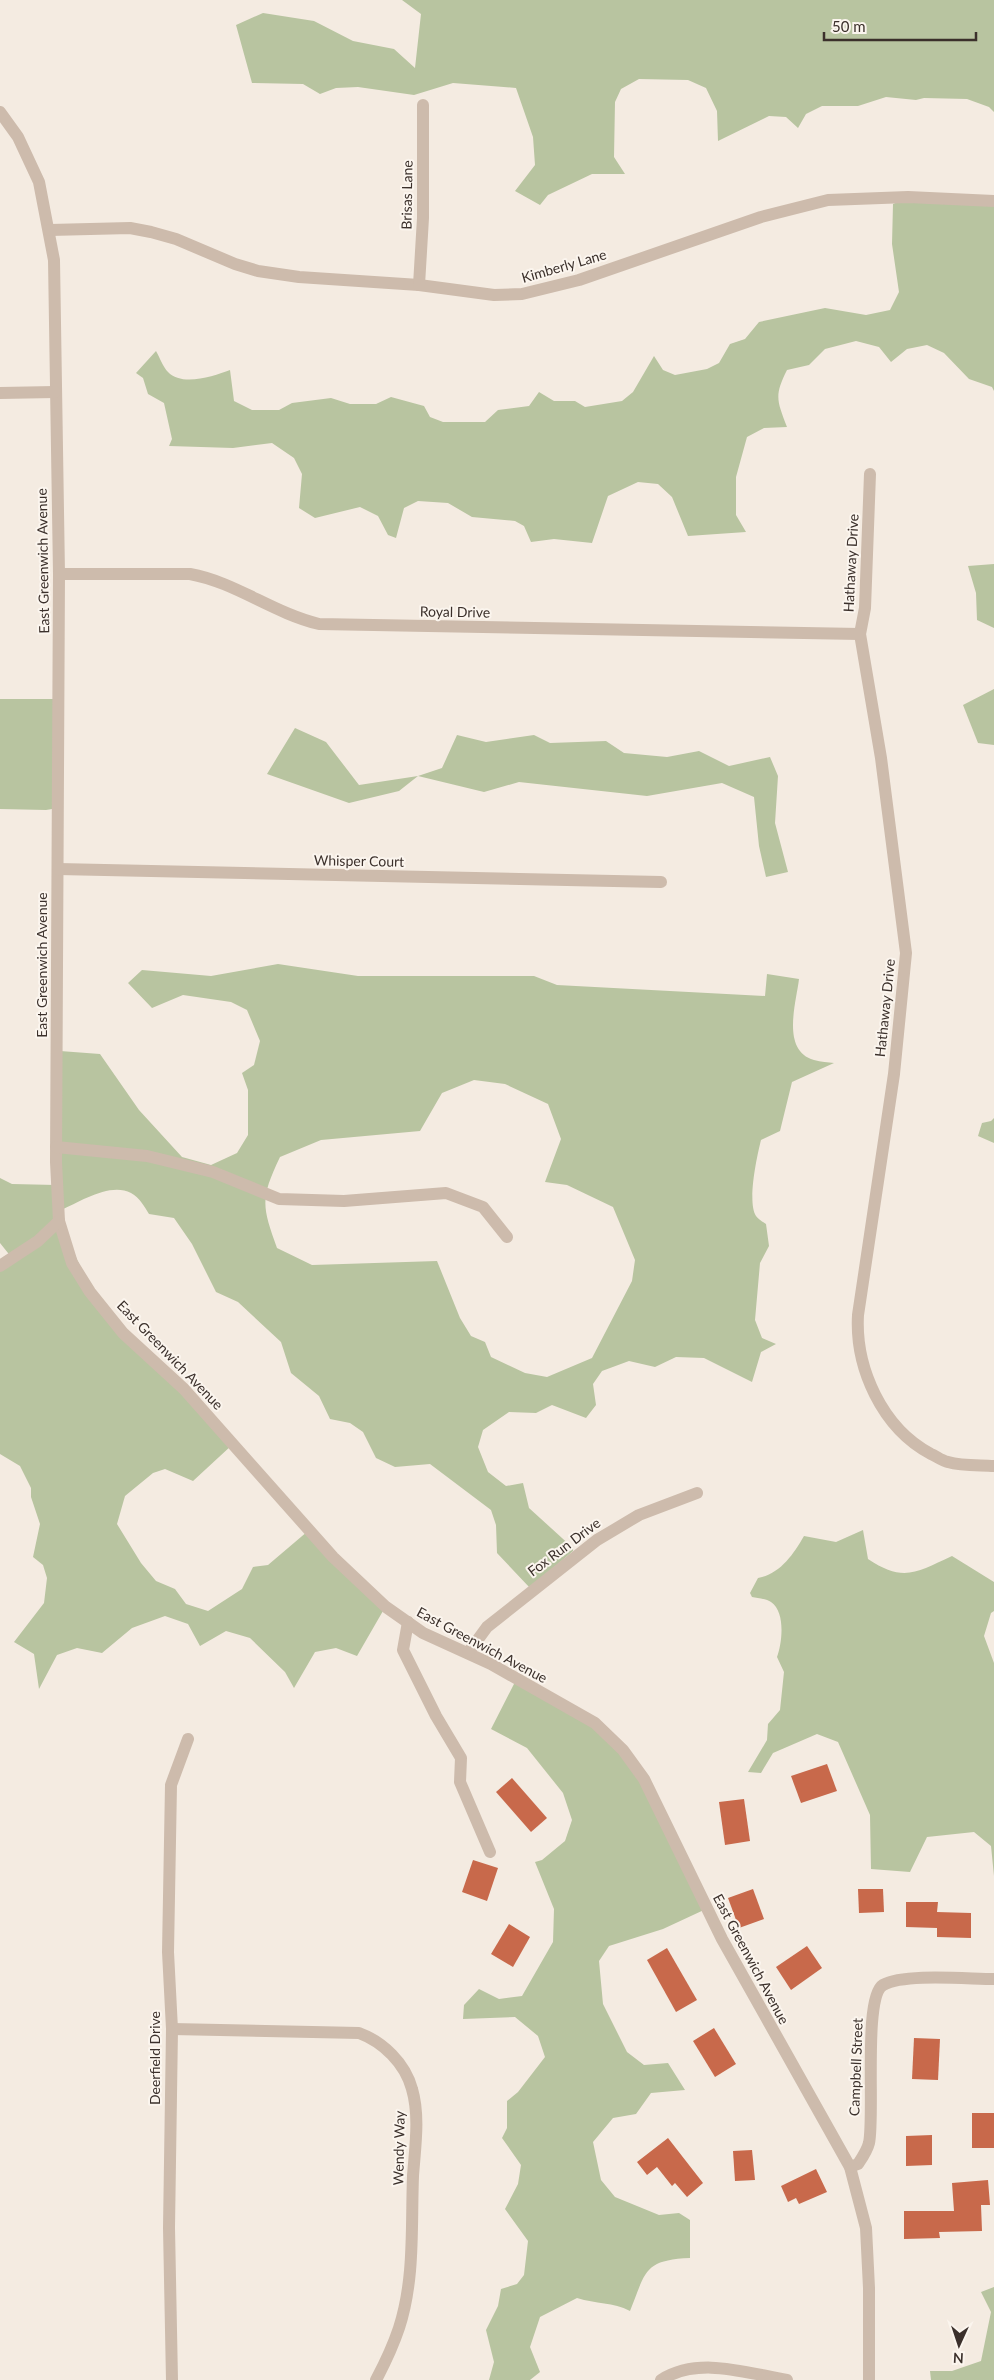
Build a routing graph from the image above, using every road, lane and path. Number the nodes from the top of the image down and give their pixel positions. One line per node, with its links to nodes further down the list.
1 (423, 105): 5 (street, Brisas Lane)
2 (0, 112): 4 (street, East Greenwich Avenue)
3 (994, 201): 5 (street, Kimberly Lane)
4 (50, 230): 5 (street, Kimberly Lane); 6 (street, East Greenwich Avenue)
5 (419, 285)
6 (55, 392): 7 (street); 9 (street, East Greenwich Avenue)
7 (0, 393)
8 (870, 474): 10 (street, Hathaway Drive)
9 (59, 574): 10 (street, Royal Drive); 11 (street, East Greenwich Avenue)
10 (860, 634): 17 (street, Hathaway Drive)
11 (58, 869): 12 (street, Whisper Court); 13 (street, East Greenwich Avenue)
12 (661, 882)
13 (56, 1147): 14 (street, East Greenwich Avenue); 15 (street)
14 (59, 1221): 16 (street); 19 (street, East Greenwich Avenue)
15 (507, 1237)
16 (0, 1266)
17 (994, 1466)
18 (698, 1493): 20 (street, Fox Run Drive)
19 (408, 1622): 20 (street, East Greenwich Avenue); 22 (street)
20 (468, 1653): 25 (street, East Greenwich Avenue)
21 (188, 1738): 24 (street, Deerfield Drive)
22 (490, 1852)
23 (994, 1979): 25 (street, Campbell Street)
24 (172, 2029): 26 (street, Deerfield Drive); 27 (street, Wendy Way)
25 (850, 2167): 30 (street, East Greenwich Avenue)
26 (172, 2380)
27 (376, 2380)
28 (661, 2380): 29 (street)
29 (787, 2380)
30 (869, 2380)

